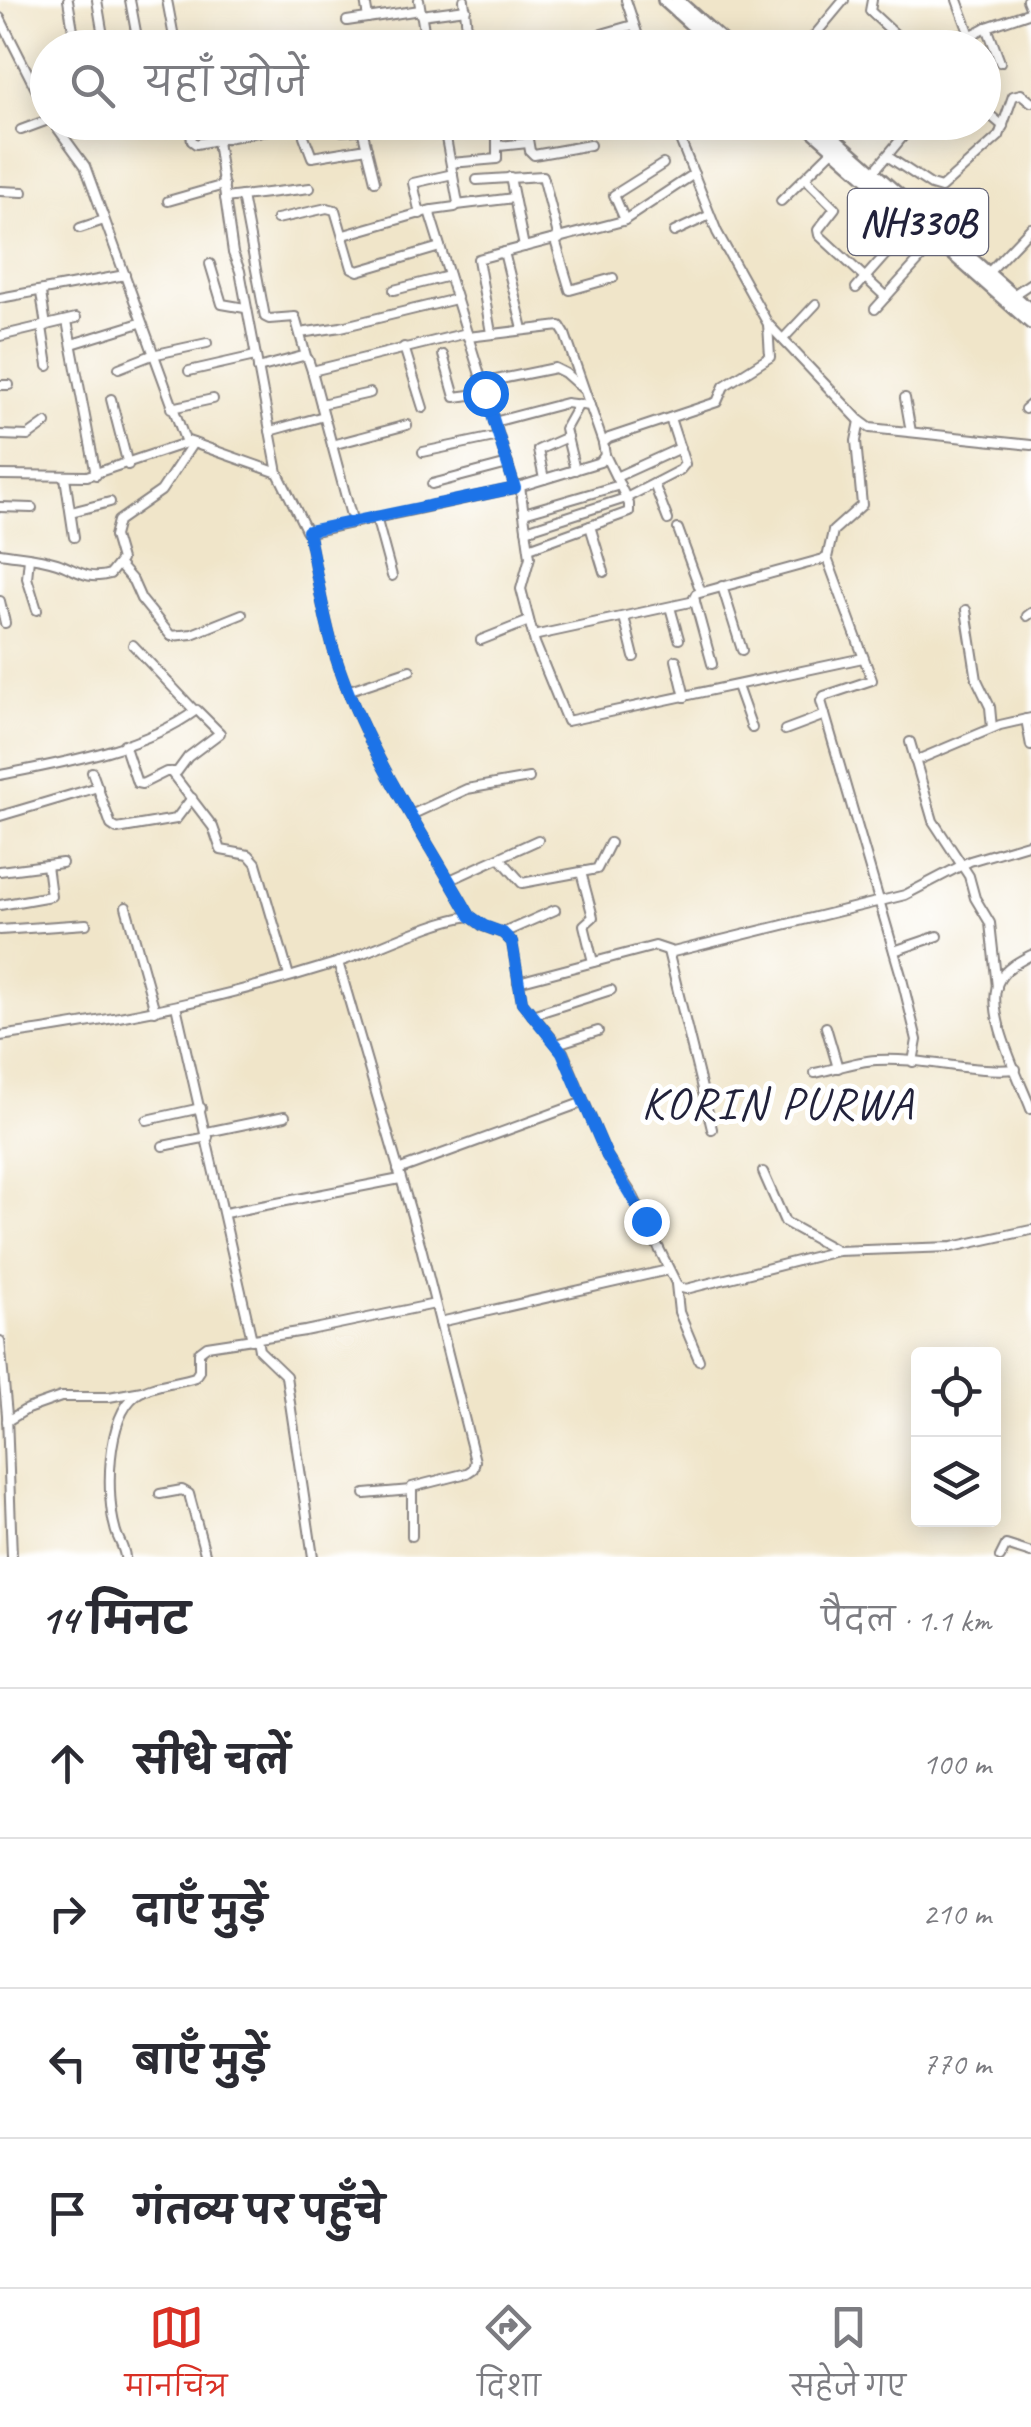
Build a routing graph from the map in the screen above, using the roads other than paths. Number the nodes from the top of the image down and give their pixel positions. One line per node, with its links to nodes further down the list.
1 (68, 0): 21 (street)
2 (97, 0): 22 (street)
3 (130, 0): 23 (street)
4 (167, 0): 24 (street)
5 (365, 0): 17 (street)
6 (626, 0): 19 (street)
7 (664, 0): 28 (highway)
8 (676, 0): 29 (highway)
9 (844, 0): 30 (street)
10 (872, 0): 31 (street)
11 (958, 0): 32 (street)
12 (1027, 0): 15 (street)
13 (465, 4): 14 (street); 25 (street)
14 (420, 8): 17 (street)
15 (1031, 11): 20 (street)
16 (0, 18): 35 (street)
17 (368, 18): 18 (street)
18 (348, 21)
19 (633, 25): 26 (street); 27 (street)
20 (986, 26): 33 (street); 34 (street)
21 (73, 30)
22 (102, 30)
23 (136, 30)
24 (173, 30)
25 (464, 30)
26 (619, 30)
27 (635, 30)
28 (697, 30)
29 (710, 30)
30 (819, 30)
31 (891, 30)
32 (968, 30)
33 (979, 30)
34 (988, 30)
35 (30, 79)
36 (1029, 96): 38 (street)
37 (30, 126): 39 (street)
38 (1003, 126): 40 (street)
39 (21, 130)
40 (1001, 130)
41 (66, 140): 85 (street)
42 (193, 140): 53 (street)
43 (222, 140): 53 (street)
44 (306, 140): 57 (street)
45 (365, 140): 57 (street)
46 (447, 140): 60 (street)
47 (498, 140): 56 (street)
48 (680, 140): 63 (street)
49 (824, 140): 58 (highway, NH330B)
50 (835, 140): 64 (highway, NH330B)
51 (901, 140): 59 (street)
52 (995, 140): 59 (street)
53 (217, 141): 69 (street)
54 (528, 142): 55 (street); 56 (street)
55 (590, 145)
56 (499, 146): 60 (street)
57 (367, 148): 68 (street)
58 (834, 149): 64 (highway, NH330B); 66 (street)
59 (887, 156): 64 (street)
60 (451, 163): 62 (street)
61 (663, 164): 86 (street)
62 (453, 174): 79 (street); 81 (street)
63 (694, 174): 83 (street); 86 (street)
64 (871, 175): 87 (highway, NH330B); 98 (highway, NH330B)
65 (510, 177): 67 (street); 76 (street); 92 (street)
66 (805, 178): 78 (street); 102 (street)
67 (478, 180)
68 (375, 181)
69 (224, 185): 75 (street); 77 (street)
70 (310, 188): 72 (street)
71 (0, 191): 73 (street)
72 (290, 191): 74 (street); 82 (street)
73 (23, 192)
74 (242, 196): 75 (street); 122 (street)
75 (225, 198): 104 (street)
76 (514, 198): 79 (street); 95 (street)
77 (168, 201)
78 (781, 201)
79 (457, 206): 80 (street)
80 (432, 210): 81 (street); 94 (street)
81 (420, 214): 91 (street)
82 (295, 215): 84 (street); 91 (street)
83 (710, 215): 90 (street); 118 (street)
84 (277, 219)
85 (104, 220): 88 (street); 99 (street)
86 (625, 220): 92 (street)
87 (916, 220): 93 (highway, NH330B); 102 (street)
88 (80, 228)
89 (1031, 228): 98 (street)
90 (674, 232)
91 (344, 235): 94 (street)
92 (557, 239): 95 (street); 101 (street)
93 (938, 239): 109 (street); 110 (highway, NH330B)
94 (440, 247): 100 (street)
95 (524, 247): 96 (street)
96 (504, 252): 121 (street); 123 (street)
97 (210, 264): 108 (street)
98 (989, 272): 110 (highway, NH330B)
99 (124, 275): 107 (street); 117 (street)
100 (449, 276): 106 (street); 112 (street)
101 (613, 278)
102 (865, 278): 105 (street); 109 (street)
103 (1031, 283): 110 (street)
104 (243, 288): 108 (street); 114 (street)
105 (856, 288)
106 (394, 290)
107 (41, 293): 111 (street); 120 (street)
108 (219, 293): 114 (street)
109 (886, 297): 115 (street)
110 (1009, 297): 116 (highway, NH330B); 119 (highway, NH330B)
111 (0, 298)
112 (456, 299): 122 (street); 124 (street)
113 (816, 304): 126 (street)
114 (245, 308): 132 (street)
115 (875, 309)
116 (1031, 311)
117 (140, 323): 127 (street); 130 (street)
118 (768, 324): 126 (street); 152 (street)
119 (1031, 324)
120 (44, 327): 125 (street); 127 (street); 134 (street)
121 (523, 329): 123 (street); 140 (street)
122 (300, 333): 133 (street)
123 (491, 333): 124 (street)
124 (467, 335): 129 (street); 139 (street)
125 (0, 336)
126 (783, 340): 153 (street)
127 (72, 344): 174 (street)
128 (206, 344): 130 (street)
129 (404, 347): 138 (street); 150 (street)
130 (152, 355): 135 (street); 149 (street)
131 (443, 355): 142 (street)
132 (254, 356): 136 (street); 137 (street)
133 (306, 356): 136 (street); 138 (street)
134 (48, 366)
135 (119, 368)
136 (258, 368): 157 (street)
137 (189, 370)
138 (312, 371): 146 (street)
139 (481, 383): 140 (street); 142 (street)
140 (585, 391): 148 (street)
141 (370, 393): 146 (street)
142 (485, 393): 154 (street)
143 (905, 398): 158 (street)
144 (112, 399): 170 (street)
145 (213, 399): 149 (street)
146 (321, 404): 151 (street)
147 (579, 404): 148 (street); 154 (street); 161 (street)
148 (590, 406): 163 (street)
149 (171, 408): 162 (street)
150 (424, 408)
151 (324, 416): 157 (street); 164 (street)
152 (670, 418): 163 (street); 166 (street)
153 (860, 421): 158 (street); 198 (street)
154 (494, 422): 160 (street)
155 (46, 423): 159 (street)
156 (407, 425): 164 (street)
157 (270, 431): 172 (street)
158 (911, 432): 165 (street)
159 (0, 435)
160 (499, 436): 167 (street); 169 (street)
161 (567, 437): 171 (street); 176 (street)
162 (191, 443): 170 (street); 172 (street); 199 (street)
163 (603, 443): 168 (street)
164 (332, 445): 189 (street)
165 (1031, 445)
166 (680, 448): 177 (street); 179 (street)
167 (423, 452)
168 (605, 456): 171 (street); 177 (street)
169 (508, 464): 178 (street); 180 (street)
170 (128, 465): 174 (street)
171 (576, 470): 176 (street)
172 (278, 473): 193 (street)
173 (0, 475): 175 (street)
174 (96, 475): 175 (street)
175 (65, 477): 185 (street)
176 (544, 479): 180 (street)
177 (618, 481): 181 (street); 186 (street)
178 (432, 484)
179 (654, 484): 181 (street); 188 (street)
180 (517, 487): 186 (street); 187 (street)
181 (626, 498): 190 (street); 192 (street)
182 (110, 502): 185 (street)
183 (0, 507): 184 (street)
184 (32, 508)
185 (70, 512): 194 (street)
186 (524, 513): 192 (street)
187 (376, 518): 189 (street); 201 (street)
188 (668, 520)
189 (353, 523): 193 (street)
190 (590, 526): 195 (street); 200 (street)
191 (678, 529): 203 (street)
192 (526, 530): 195 (street)
193 (308, 531): 224 (street)
194 (74, 537)
195 (528, 548): 211 (street)
196 (0, 553): 197 (street)
197 (29, 558): 199 (street); 207 (street)
198 (827, 558): 202 (street); 219 (street)
199 (120, 564): 209 (street)
200 (604, 572)
201 (392, 576)
202 (722, 586): 203 (street); 217 (street)
203 (701, 592): 205 (street)
204 (0, 602): 212 (street)
205 (695, 602): 206 (street); 221 (street)
206 (670, 607): 210 (street); 214 (street)
207 (36, 610)
208 (966, 610): 230 (street)
209 (242, 614)
210 (624, 617): 213 (street); 218 (street)
211 (529, 621): 213 (street); 215 (street)
212 (5, 623)
213 (533, 636): 225 (street)
214 (679, 639)
215 (481, 640)
216 (133, 645): 226 (street)
217 (742, 650)
218 (634, 657)
219 (864, 658): 223 (street); 227 (street)
220 (676, 660): 225 (street)
221 (712, 664)
222 (410, 670): 224 (street)
223 (736, 686): 225 (street); 229 (street)
224 (350, 690): 242 (street)
225 (685, 697)
226 (196, 710): 233 (street); 237 (street)
227 (825, 715): 231 (street); 254 (street)
228 (1028, 718): 230 (street); 234 (street)
229 (752, 728)
230 (992, 728): 235 (street)
231 (785, 730)
232 (910, 742): 235 (street)
233 (124, 744): 237 (street); 238 (street)
234 (1031, 746)
235 (915, 761): 250 (street)
236 (92, 772): 240 (street)
237 (171, 772): 241 (street)
238 (0, 775)
239 (528, 778): 242 (street)
240 (98, 788): 241 (street); 243 (street)
241 (192, 798): 268 (street)
242 (413, 814): 253 (street)
243 (0, 816)
244 (538, 840): 247 (street)
245 (610, 843): 252 (street)
246 (1031, 843): 250 (street)
247 (500, 858): 252 (street); 253 (street)
248 (62, 863): 249 (street)
249 (47, 865): 251 (street); 255 (street)
250 (962, 865): 254 (street); 270 (street)
251 (0, 871)
252 (581, 872): 267 (street)
253 (450, 880): 258 (street)
254 (880, 902): 263 (street); 264 (street)
255 (0, 905)
256 (126, 907): 273 (street)
257 (554, 910): 261 (street)
258 (470, 916): 261 (street); 266 (street)
259 (86, 924): 260 (street)
260 (0, 930)
261 (503, 933): 269 (street)
262 (938, 936): 264 (street)
263 (668, 951): 267 (street); 288 (street)
264 (894, 951): 279 (street)
265 (1031, 954): 270 (street)
266 (338, 962): 268 (street); 292 (street)
267 (593, 962): 269 (street)
268 (288, 976): 272 (street)
269 (518, 982): 274 (street)
270 (997, 987): 281 (street)
271 (611, 990): 274 (street)
272 (176, 1006): 273 (street); 284 (street)
273 (155, 1011): 277 (street)
274 (532, 1015): 278 (street)
275 (826, 1028): 280 (street)
276 (598, 1031): 278 (street)
277 (0, 1036)
278 (556, 1044): 283 (street)
279 (913, 1062): 280 (street); 281 (street)
280 (838, 1068): 282 (street)
281 (1016, 1069): 285 (street)
282 (815, 1072)
283 (584, 1102): 292 (street); 296 (street)
284 (201, 1108): 287 (street); 289 (street)
285 (1031, 1109)
286 (285, 1116): 289 (street)
287 (147, 1120)
288 (712, 1129)
289 (207, 1135): 290 (street); 293 (street)
290 (163, 1146)
291 (763, 1172): 295 (street)
292 (399, 1174): 293 (street); 298 (street)
293 (225, 1212): 300 (street)
294 (1031, 1230): 295 (street)
295 (836, 1251): 297 (street)
296 (668, 1270): 297 (street); 299 (street)
297 (676, 1284): 302 (street)
298 (435, 1304): 299 (street); 300 (street)
299 (440, 1322): 305 (street)
300 (254, 1340): 303 (street); 313 (street)
301 (0, 1341): 304 (street)
302 (699, 1360)
303 (144, 1391): 304 (street); 311 (street)
304 (7, 1420): 310 (street)
305 (411, 1490): 307 (street); 308 (street)
306 (160, 1494): 312 (street)
307 (365, 1494)
308 (412, 1536)
309 (1031, 1552): 314 (street)
310 (12, 1557)
311 (125, 1557)
312 (206, 1557)
313 (313, 1557)
314 (1000, 1557)

